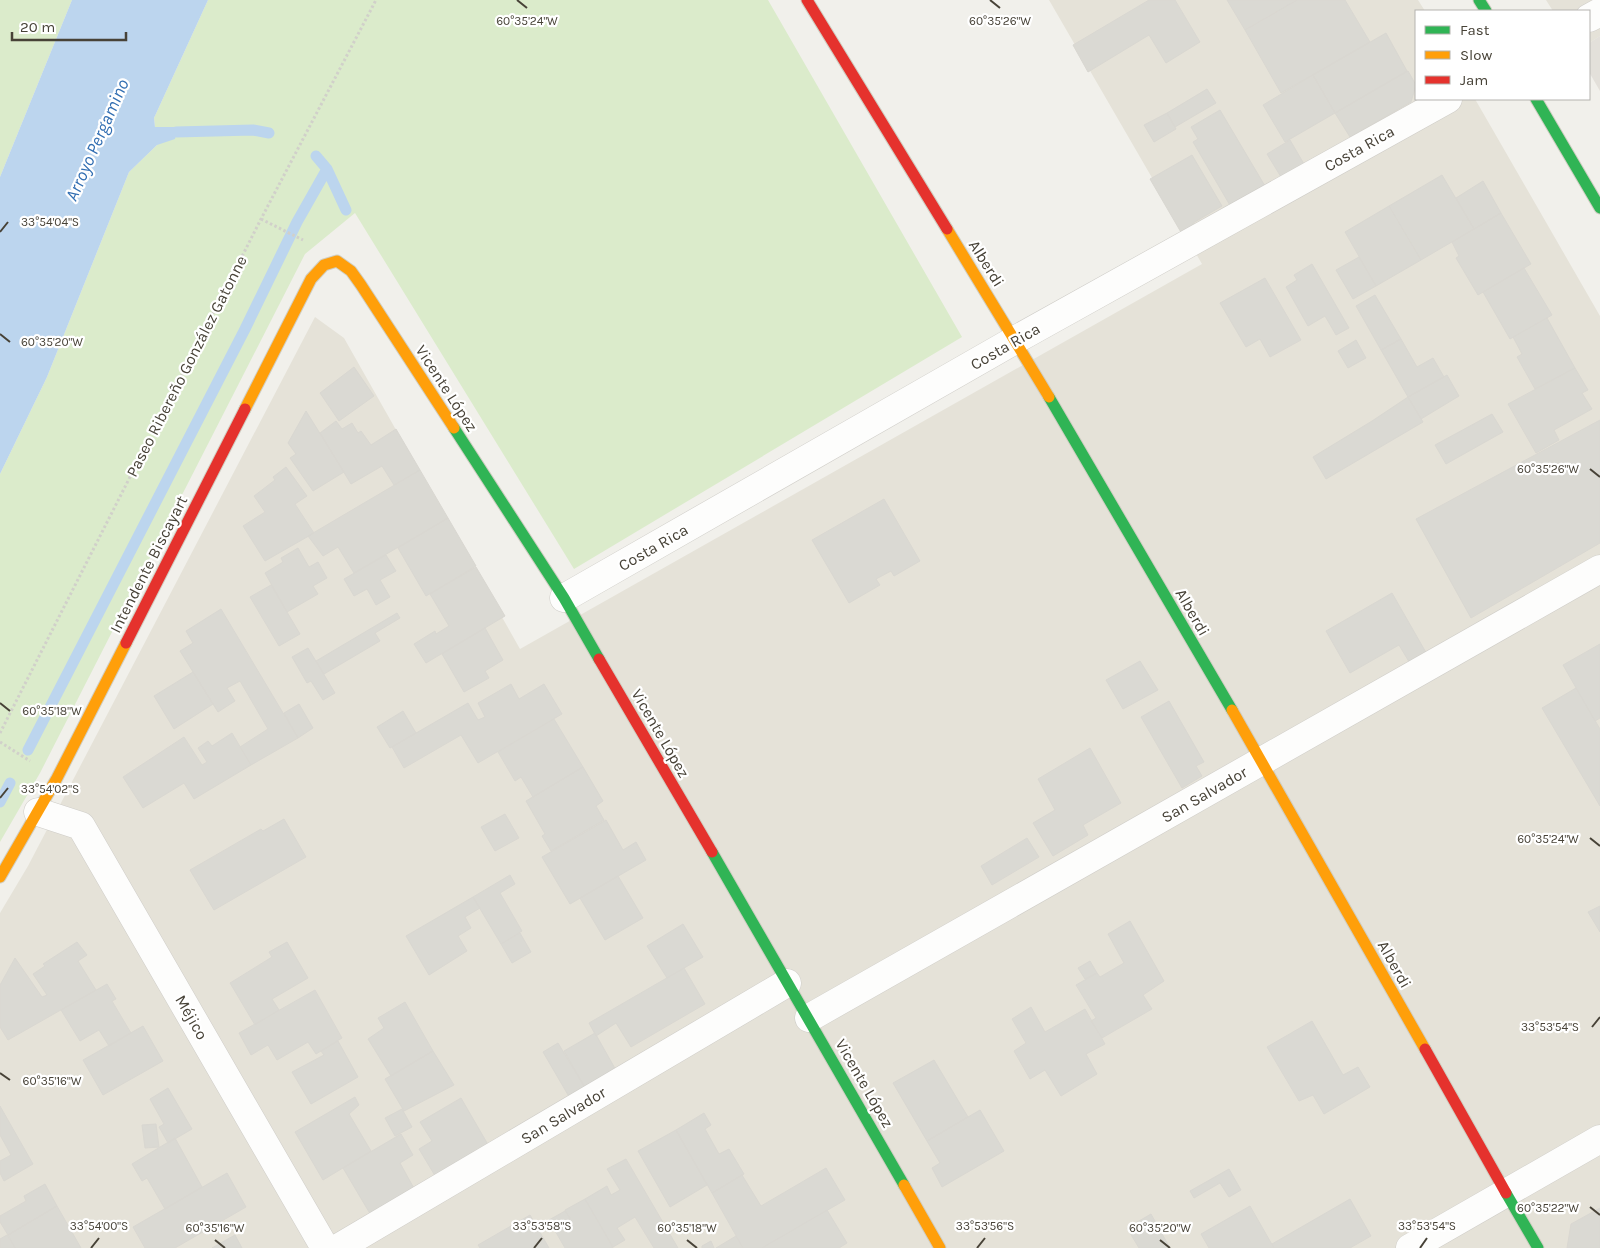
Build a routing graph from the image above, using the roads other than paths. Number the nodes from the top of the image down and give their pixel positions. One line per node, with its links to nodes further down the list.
1 (807, 0): 6 (street, Alberdi)
2 (1446, 100): 6 (street, Costa Rica)
3 (1537, 100): 4 (street)
4 (1600, 208)
5 (324, 265): 8 (street, Vicente López); 10 (street, Intendente Biscayart)
6 (1015, 340): 8 (street, Costa Rica); 9 (street, Alberdi)
7 (1600, 569): 9 (street, San Salvador)
8 (564, 598): 12 (street, Vicente López)
9 (1262, 761): 13 (street, San Salvador); 15 (street, Alberdi)
10 (38, 812): 11 (street, Intendente Biscayart); 16 (street, Méjico)
11 (0, 877)
12 (787, 982): 13 (street, Vicente López); 17 (street, San Salvador)
13 (809, 1018): 18 (street, Vicente López)
14 (1600, 1139): 15 (street)
15 (1506, 1193): 19 (street); 20 (street, Alberdi)
16 (326, 1248)
17 (338, 1248)
18 (940, 1248)
19 (1410, 1248)
20 (1538, 1248)

